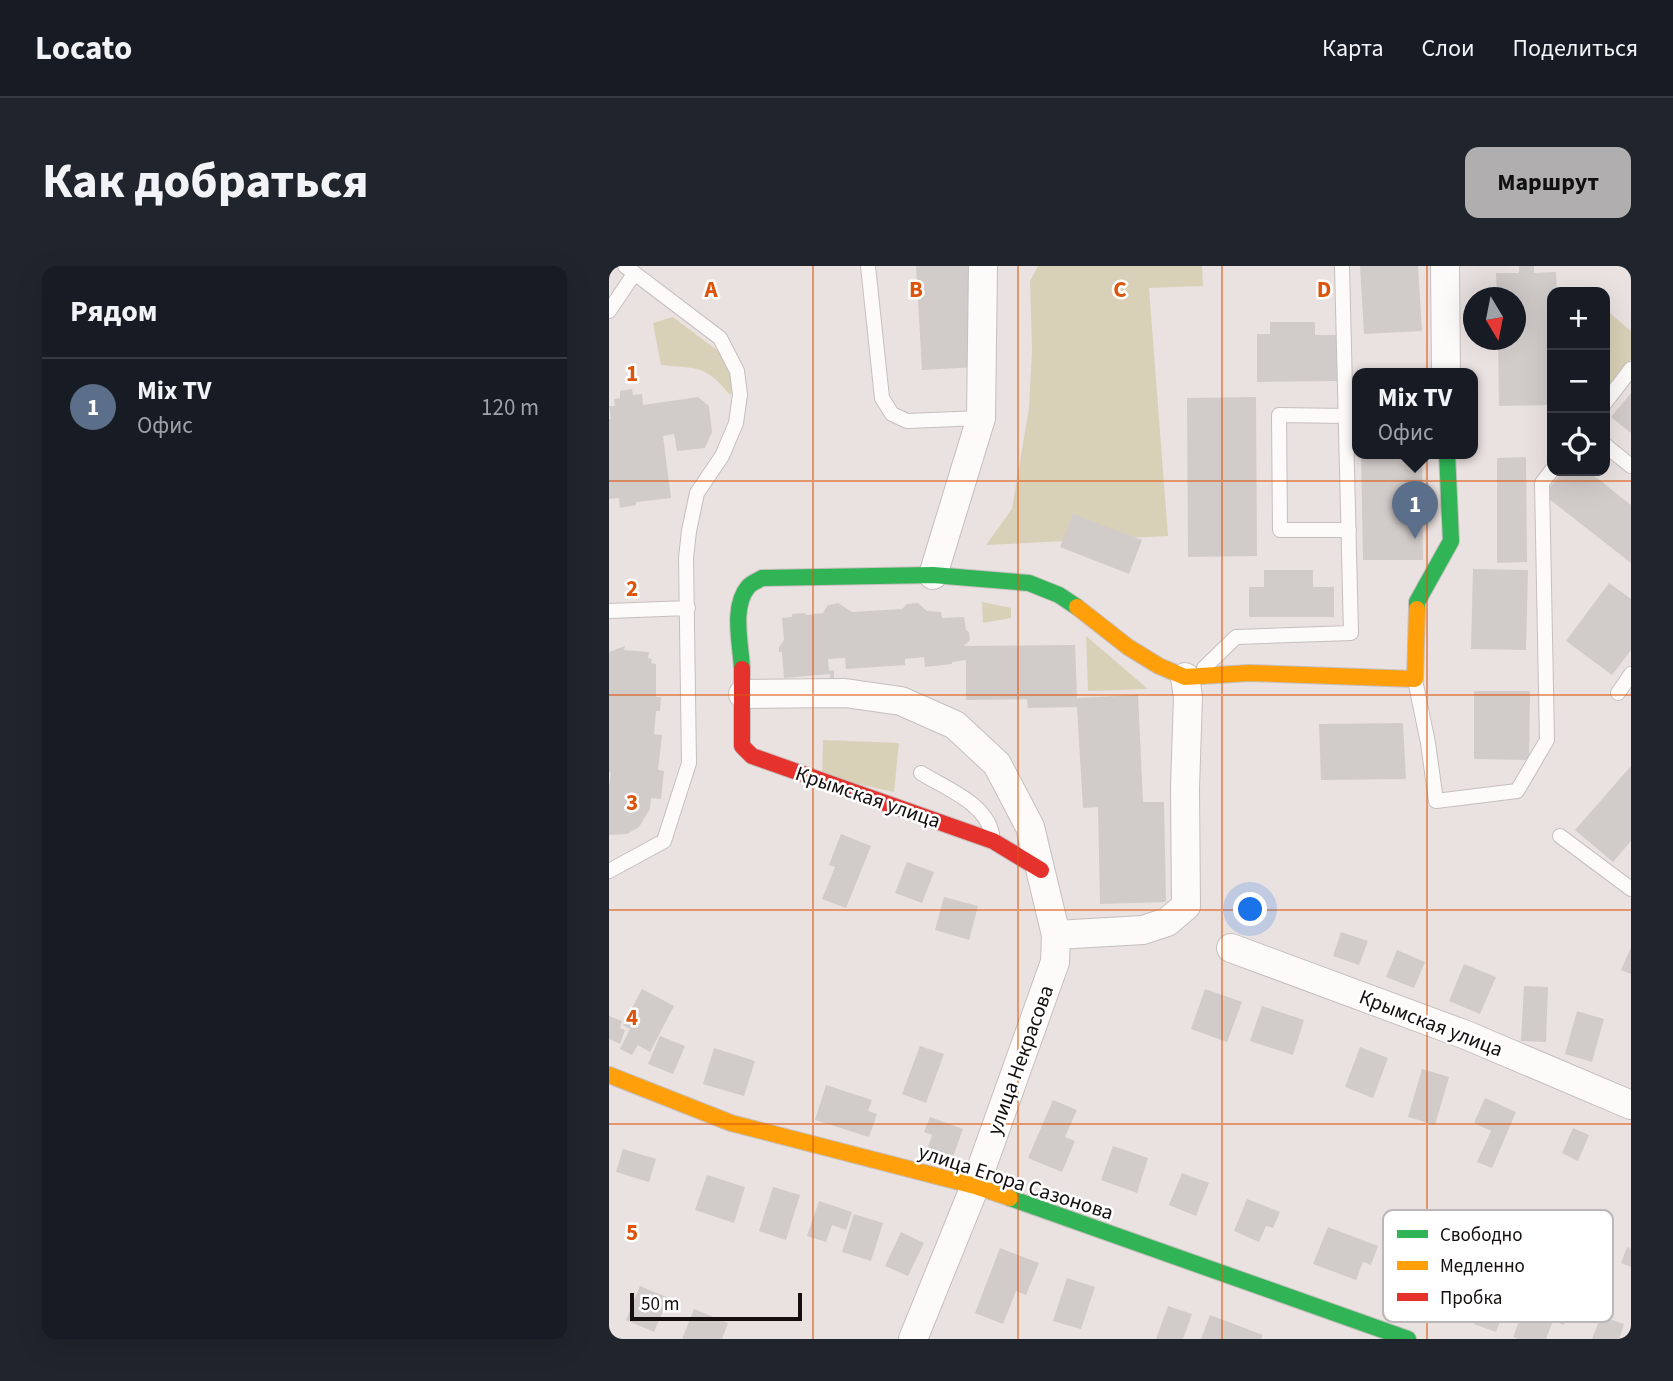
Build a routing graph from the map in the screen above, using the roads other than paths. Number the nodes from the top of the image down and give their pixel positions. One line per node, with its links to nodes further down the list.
1 (868, 266): 11 (lane)
2 (983, 266): 11 (street)
3 (1342, 266): 10 (lane)
4 (1445, 266): 7 (street)
5 (629, 270): 6 (lane); 18 (lane)
6 (609, 311)
7 (1445, 368)
8 (1631, 369): 9 (lane)
9 (1610, 396)
10 (1346, 416): 16 (lane); 16 (lane)
11 (982, 418): 17 (street)
12 (1610, 449): 14 (lane)
13 (1447, 459): 22 (street)
14 (1631, 466)
15 (1547, 476): 22 (lane)
16 (1349, 530): 21 (lane)
17 (933, 575): 21 (street, Крымская улица); 24 (street, Крымская улица)
18 (688, 608): 19 (lane); 29 (lane)
19 (609, 611)
20 (1631, 674): 23 (lane)
21 (1190, 676): 22 (street); 31 (street)
22 (1415, 679)
23 (1618, 693)
24 (743, 694): 27 (street, Крымская улица); 28 (street, улица Некрасова)
25 (921, 773): 27 (lane)
26 (1560, 836): 30 (lane)
27 (993, 841): 28 (street, Крымская улица)
28 (1041, 870): 31 (street, улица Некрасова)
29 (609, 871)
30 (1631, 888)
31 (1056, 935): 35 (street, улица Некрасова)
32 (1231, 948): 34 (street, Крымская улица)
33 (609, 1075): 35 (street, улица Егора Сазонова)
34 (1630, 1104)
35 (975, 1186): 36 (street, улица Некрасова); 37 (street, улица Егора Сазонова)
36 (913, 1339)
37 (1408, 1339)

